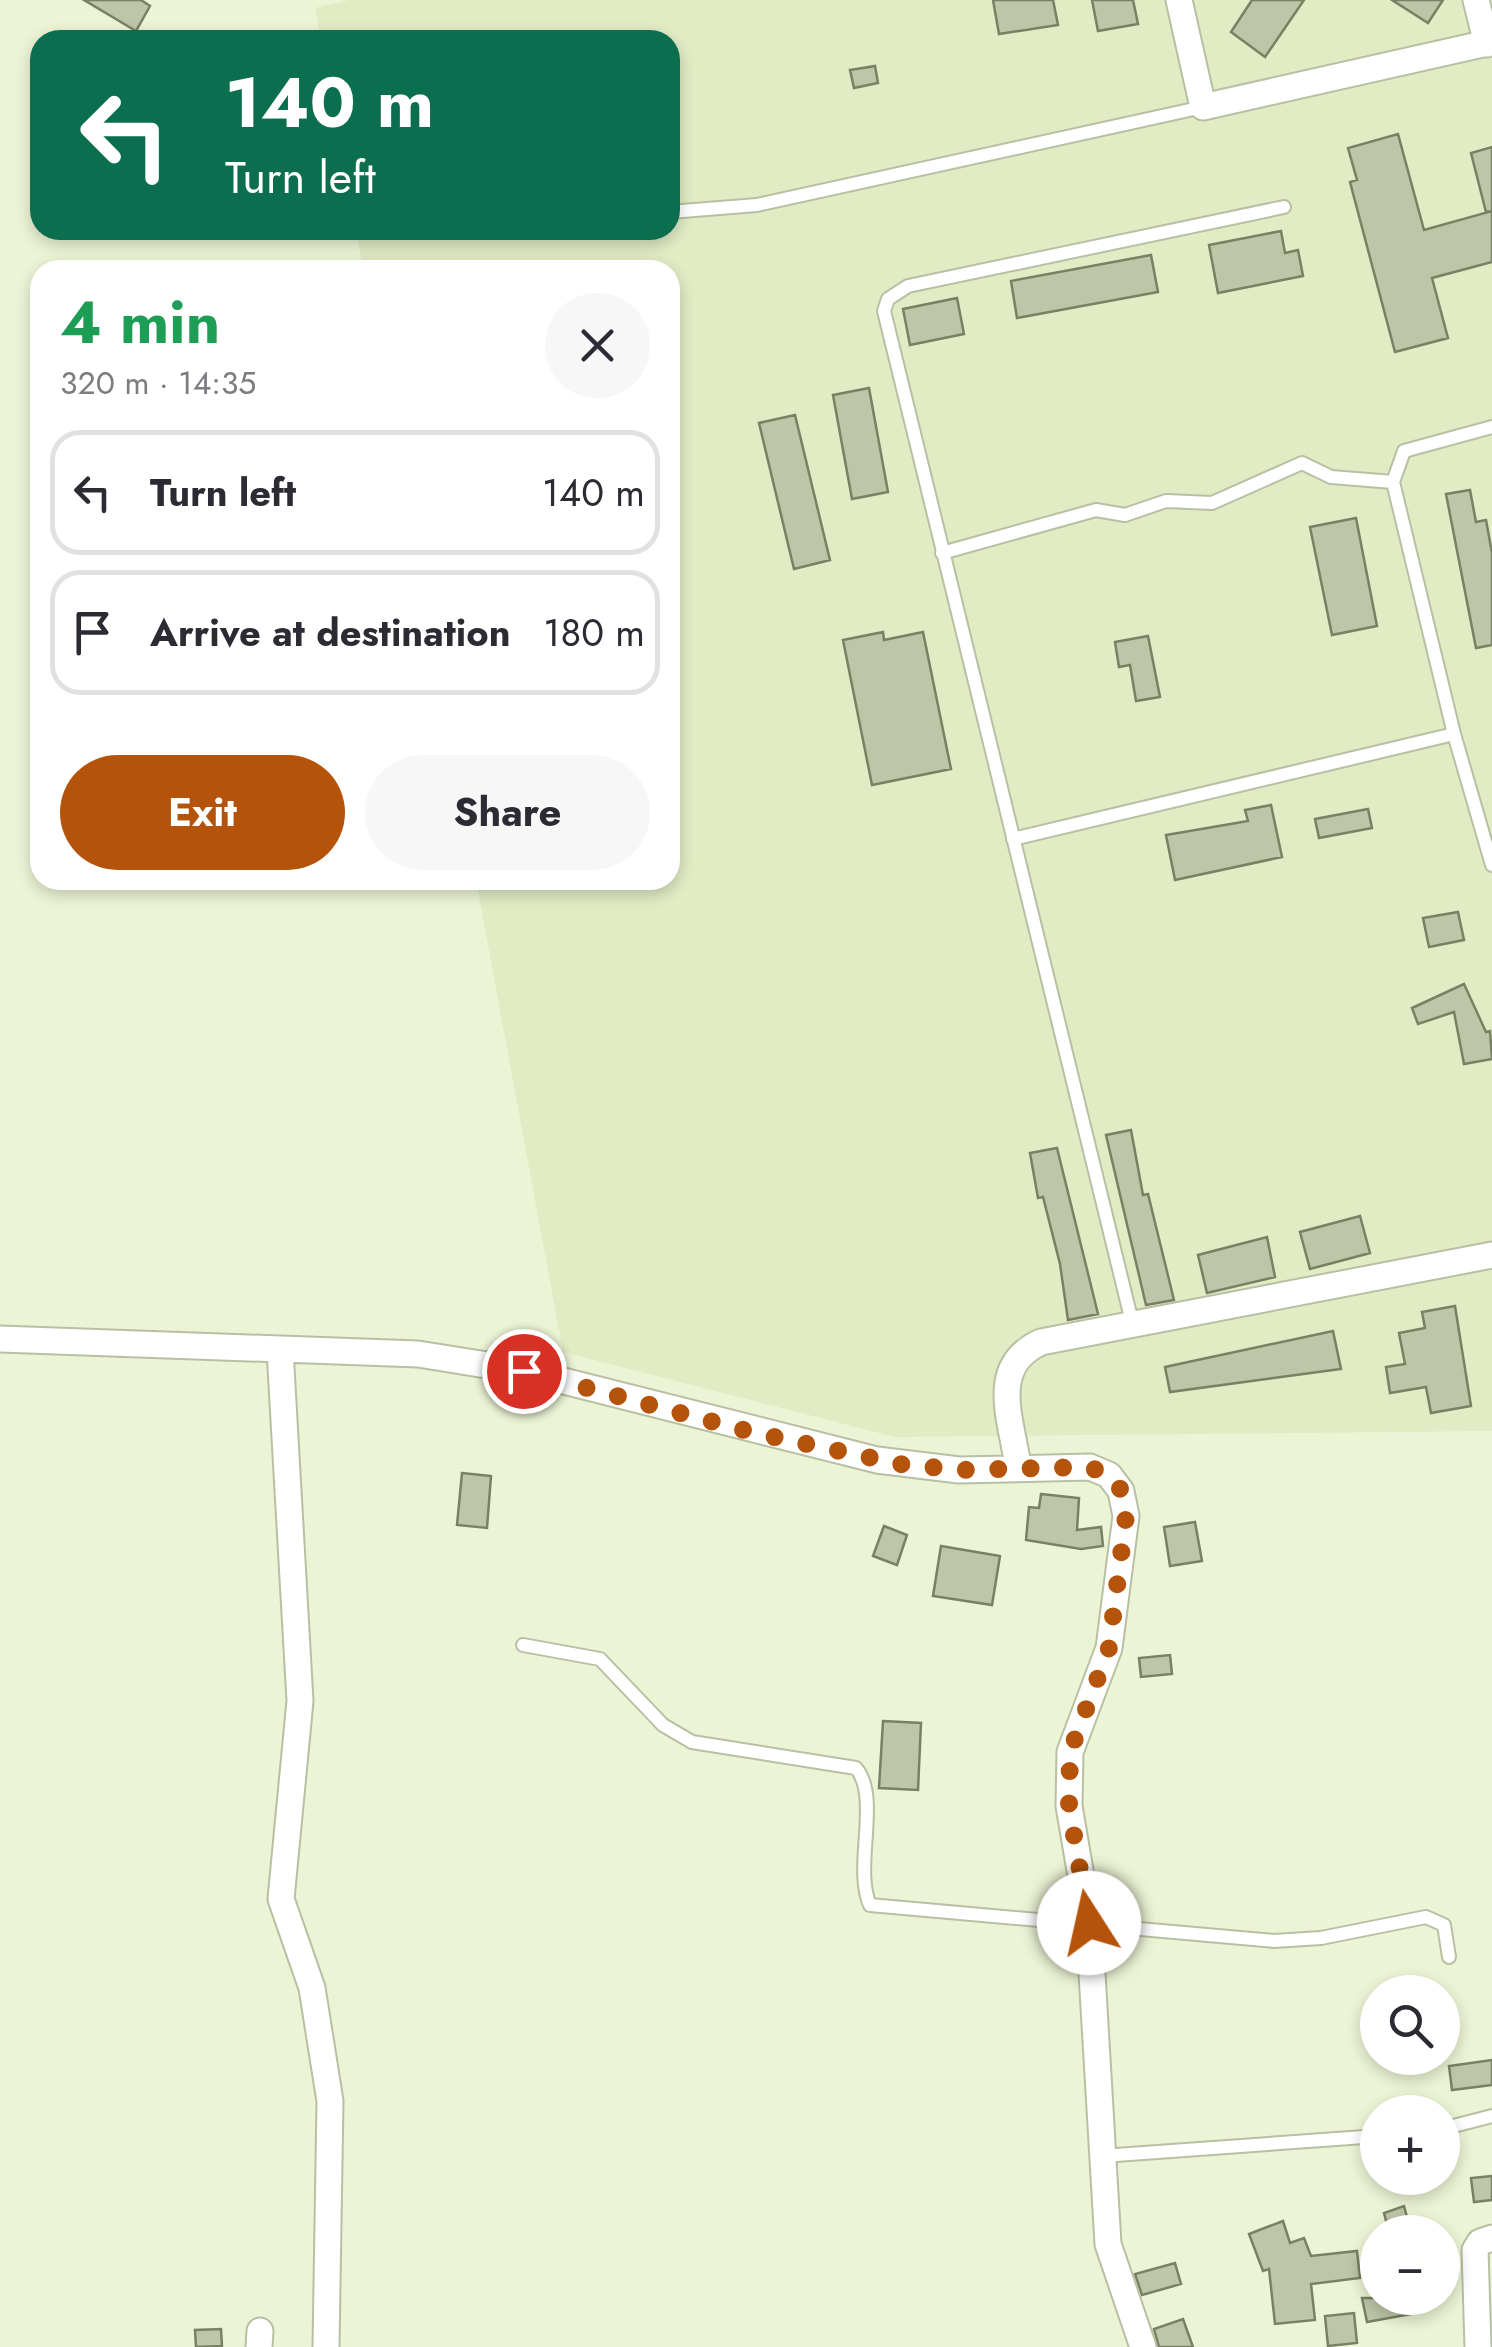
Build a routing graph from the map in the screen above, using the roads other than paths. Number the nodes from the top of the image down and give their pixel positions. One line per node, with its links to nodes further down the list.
1 (1179, 0): 4 (street)
2 (1476, 0): 3 (street)
3 (1490, 43): 4 (street)
4 (1204, 107): 6 (lane)
5 (1284, 206): 9 (lane)
6 (680, 211)
7 (1492, 427): 8 (lane)
8 (1392, 482): 9 (lane); 10 (lane)
9 (942, 552): 11 (lane)
10 (1454, 734): 11 (lane); 12 (lane)
11 (1014, 839): 14 (lane)
12 (1492, 866)
13 (1492, 1255): 14 (street)
14 (1133, 1326): 17 (street)
15 (0, 1338): 16 (street)
16 (280, 1350): 17 (street); 26 (street)
17 (1018, 1466): 19 (street)
18 (524, 1645): 19 (lane)
19 (1089, 1923): 20 (lane); 24 (street)
20 (1449, 1957)
21 (1492, 2116): 22 (lane)
22 (1460, 2124)
23 (1360, 2137): 24 (lane)
24 (1102, 2156): 27 (street)
25 (1492, 2238): 28 (street)
26 (326, 2347)
27 (1143, 2347)
28 (1478, 2347)

